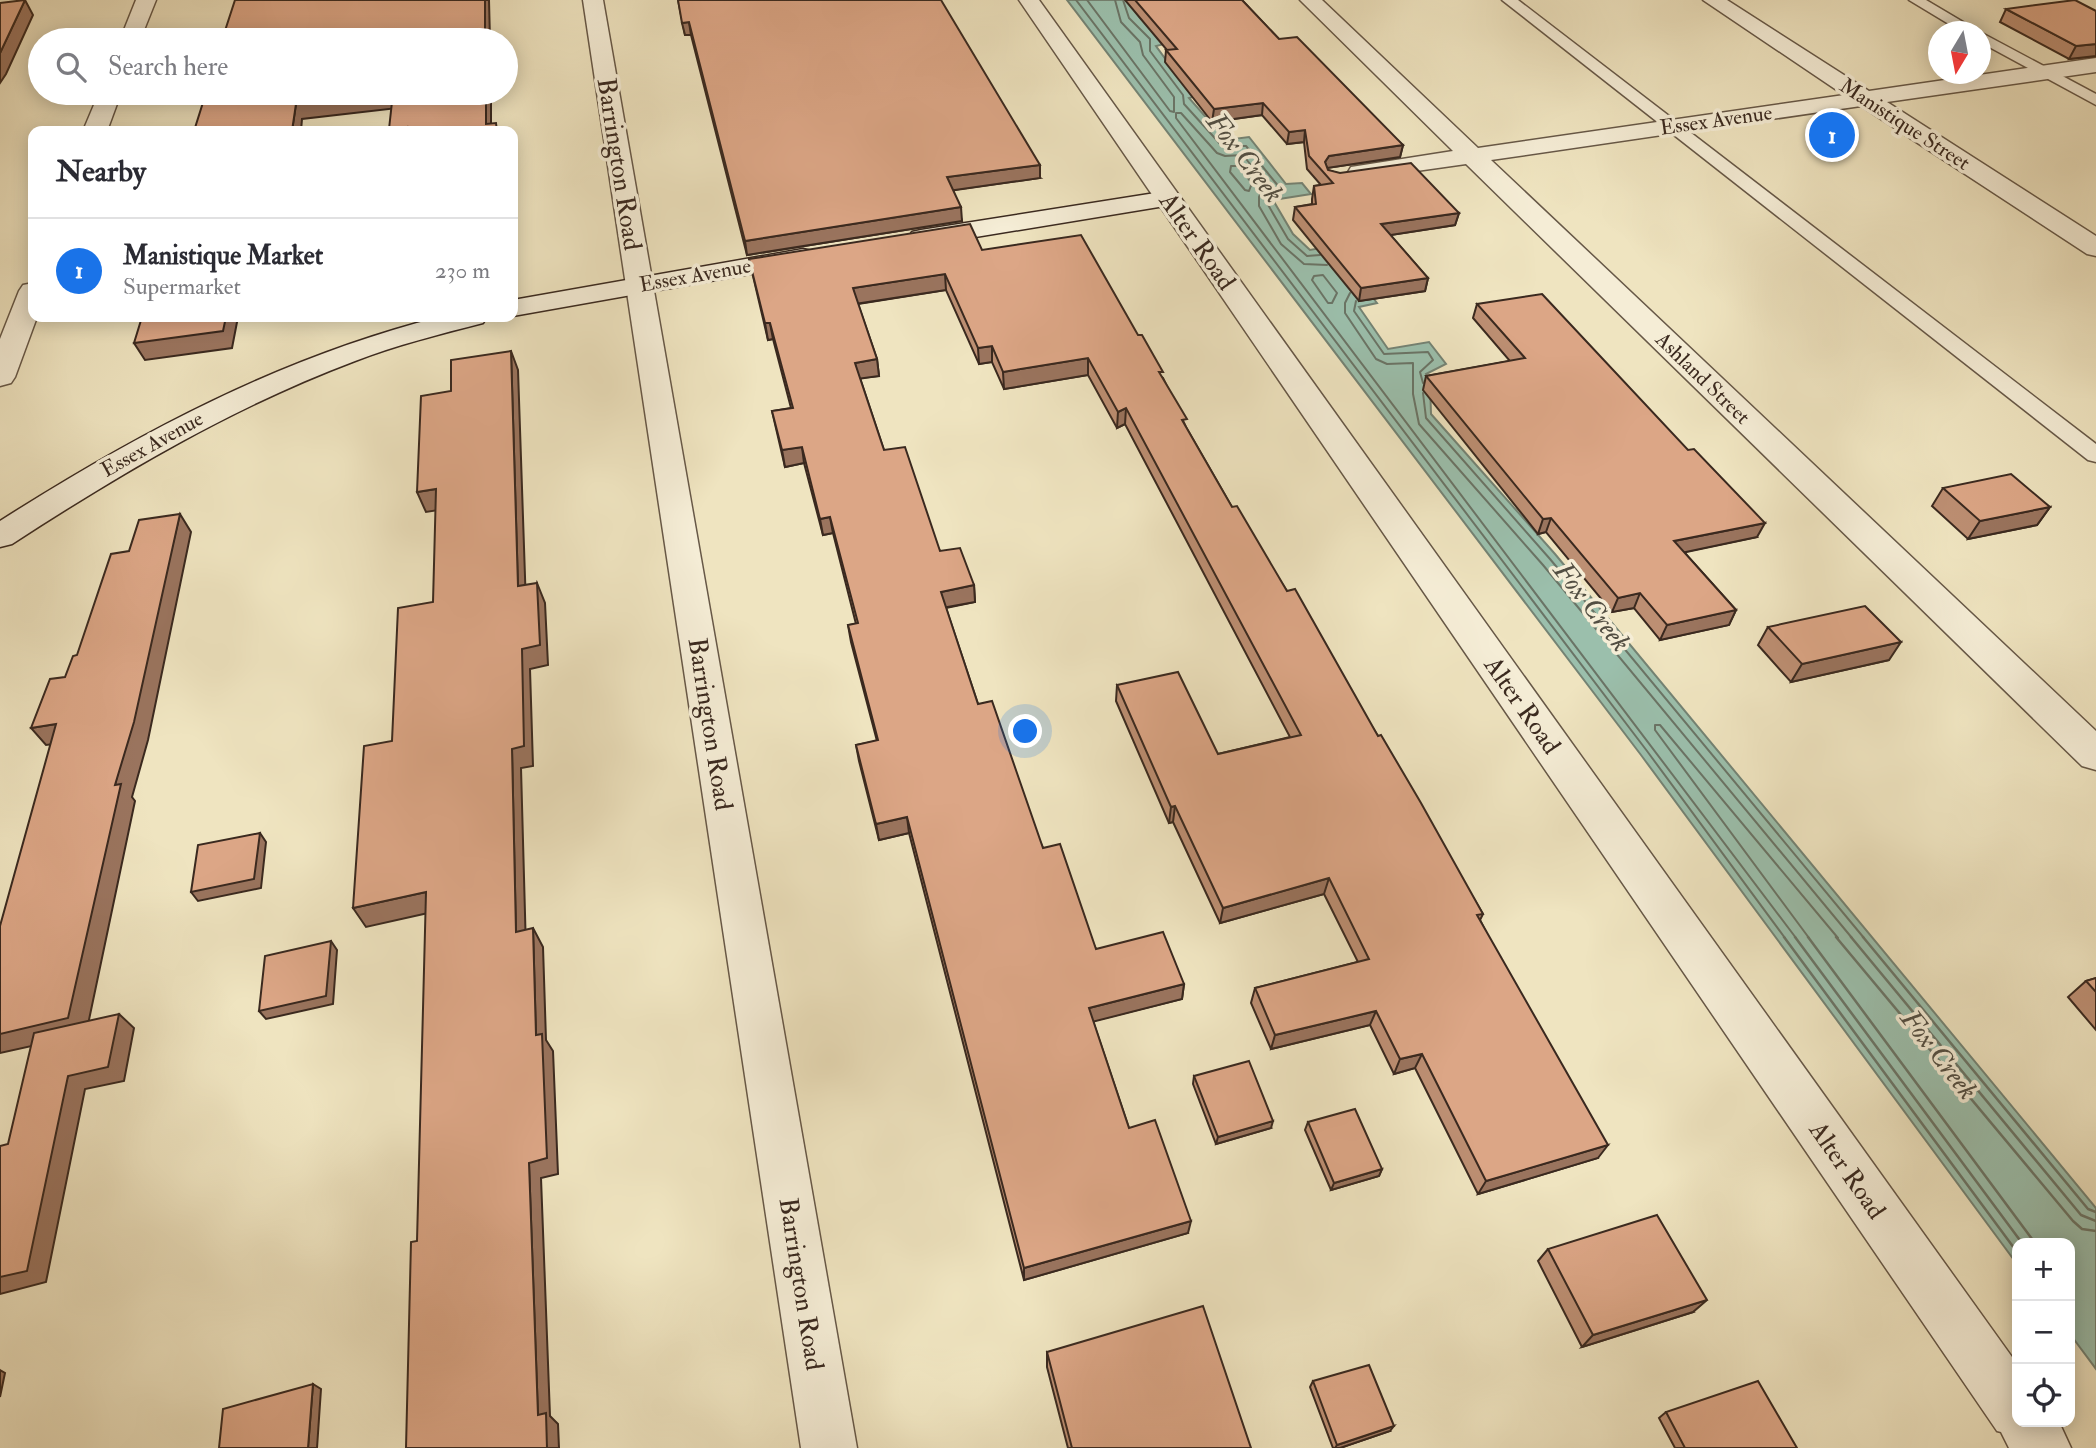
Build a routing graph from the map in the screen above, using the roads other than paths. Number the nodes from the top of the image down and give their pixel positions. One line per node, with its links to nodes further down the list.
1 (146, 0): 9 (street)
2 (593, 0): 24 (street, Barrington Road)
3 (1028, 0): 20 (street, Alter Road)
4 (1310, 0): 18 (street, Ashland Street)
5 (1509, 0): 17 (lane)
6 (1713, 0): 13 (street, Manistique Street)
7 (1916, 0): 8 (lane)
8 (1953, 21)
9 (135, 28)
10 (1991, 42): 12 (lane)
11 (2096, 65): 12 (street, Essex Avenue)
12 (2046, 72): 13 (street, Essex Avenue); 14 (lane)
13 (1866, 99): 17 (street, Essex Avenue); 22 (street, Manistique Street)
14 (2096, 100)
15 (105, 105): 16 (street)
16 (97, 126)
17 (1673, 127): 18 (street, Essex Avenue); 29 (lane)
18 (1472, 156): 19 (street, Essex Avenue); 31 (street, Ashland Street)
19 (1337, 176)
20 (1168, 199): 21 (street); 32 (street, Alter Road)
21 (899, 242)
22 (2096, 248)
23 (833, 252): 24 (street, Essex Avenue)
24 (639, 284): 26 (street, Essex Avenue); 34 (street, Barrington Road)
25 (28, 304): 28 (street)
26 (518, 307)
27 (455, 322): 30 (street, Essex Avenue)
28 (0, 377)
29 (2096, 455)
30 (0, 536)
31 (2096, 755)
32 (2012, 1404)
33 (2028, 1427): 35 (street)
34 (829, 1448)
35 (2043, 1448)

